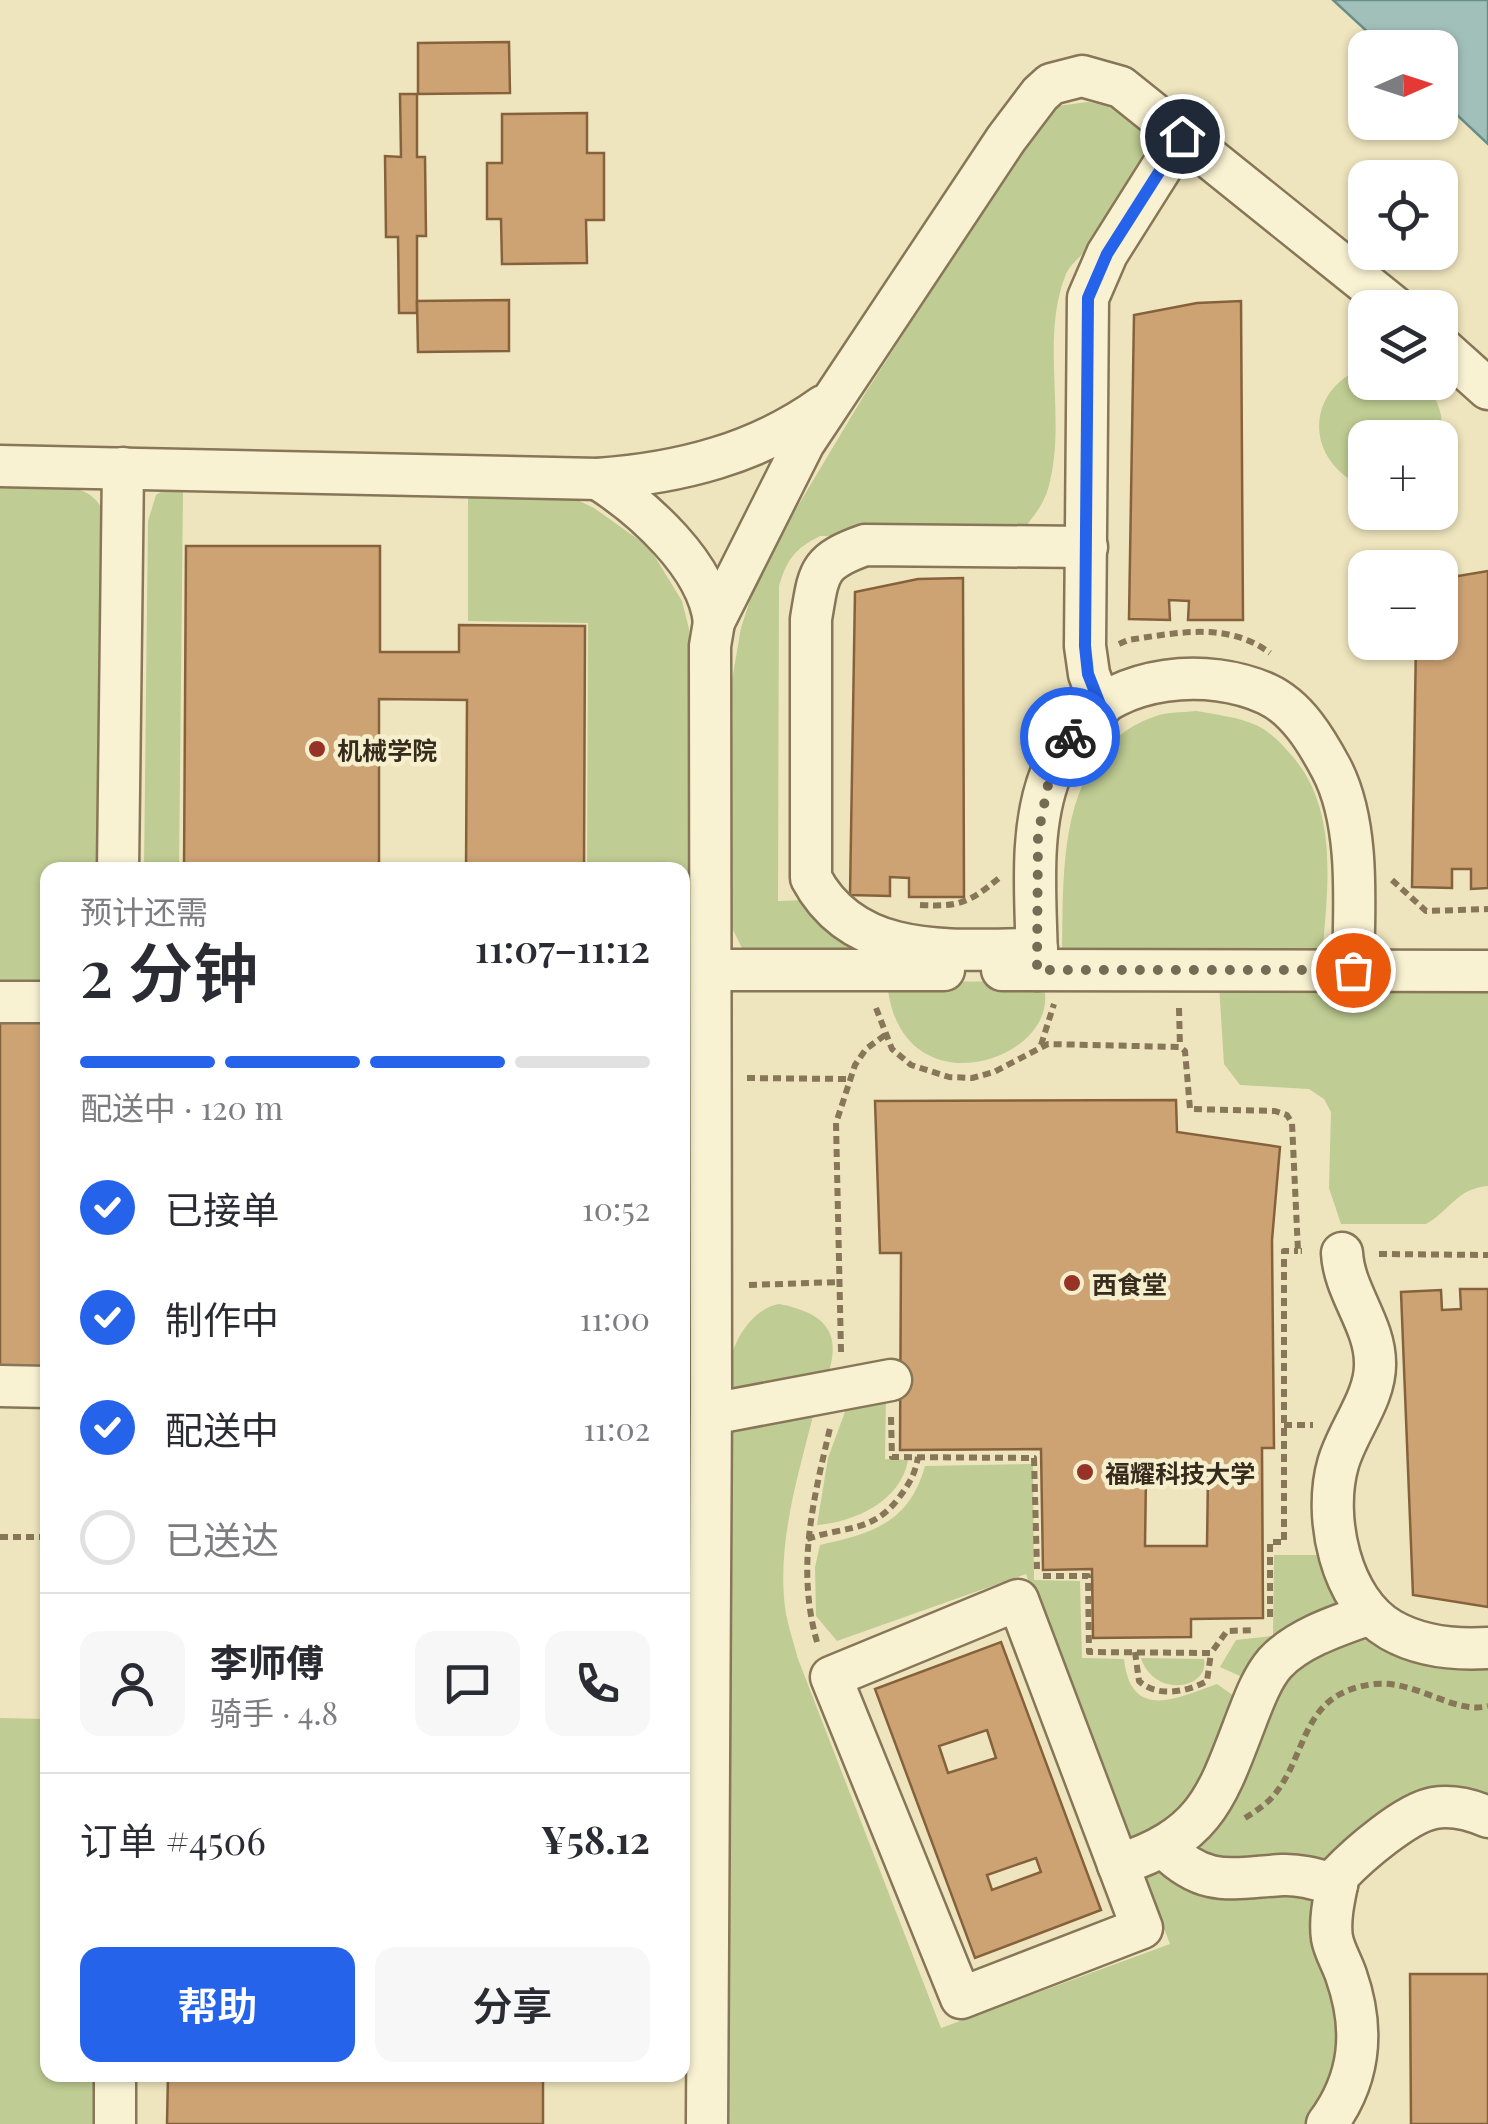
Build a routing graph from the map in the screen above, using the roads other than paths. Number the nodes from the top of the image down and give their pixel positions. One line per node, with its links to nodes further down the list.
1 (1182, 136): 2 (street); 5 (street); 9 (street)
2 (1374, 290)
3 (1458, 362): 4 (street)
4 (1488, 389)
5 (834, 398): 8 (street); 10 (street)
6 (0, 466): 7 (street)
7 (123, 468): 8 (street); 12 (street)
8 (598, 479): 10 (street)
9 (1087, 547): 11 (street); 13 (street)
10 (714, 622): 15 (street)
11 (1101, 707): 14 (street); 16 (street)
12 (118, 862)
13 (881, 955): 14 (street); 15 (street)
14 (1037, 960): 16 (street)
15 (710, 970): 20 (street)
16 (1353, 970): 17 (street)
17 (1488, 971)
18 (0, 1002): 19 (street)
19 (40, 1002)
20 (697, 1078): 22 (street)
21 (1342, 1253): 27 (street)
22 (697, 1351): 26 (street)
23 (890, 1380): 26 (street)
24 (0, 1386): 25 (street)
25 (40, 1387)
26 (711, 1414): 35 (street)
27 (1370, 1614): 28 (street); 30 (street)
28 (1488, 1648)
29 (1488, 1817): 32 (street)
30 (1176, 1840): 31 (street); 32 (street)
31 (1118, 1866): 31 (street)
32 (1337, 1885): 36 (street)
33 (115, 2082): 34 (street)
34 (115, 2124)
35 (707, 2124)
36 (1326, 2124)

